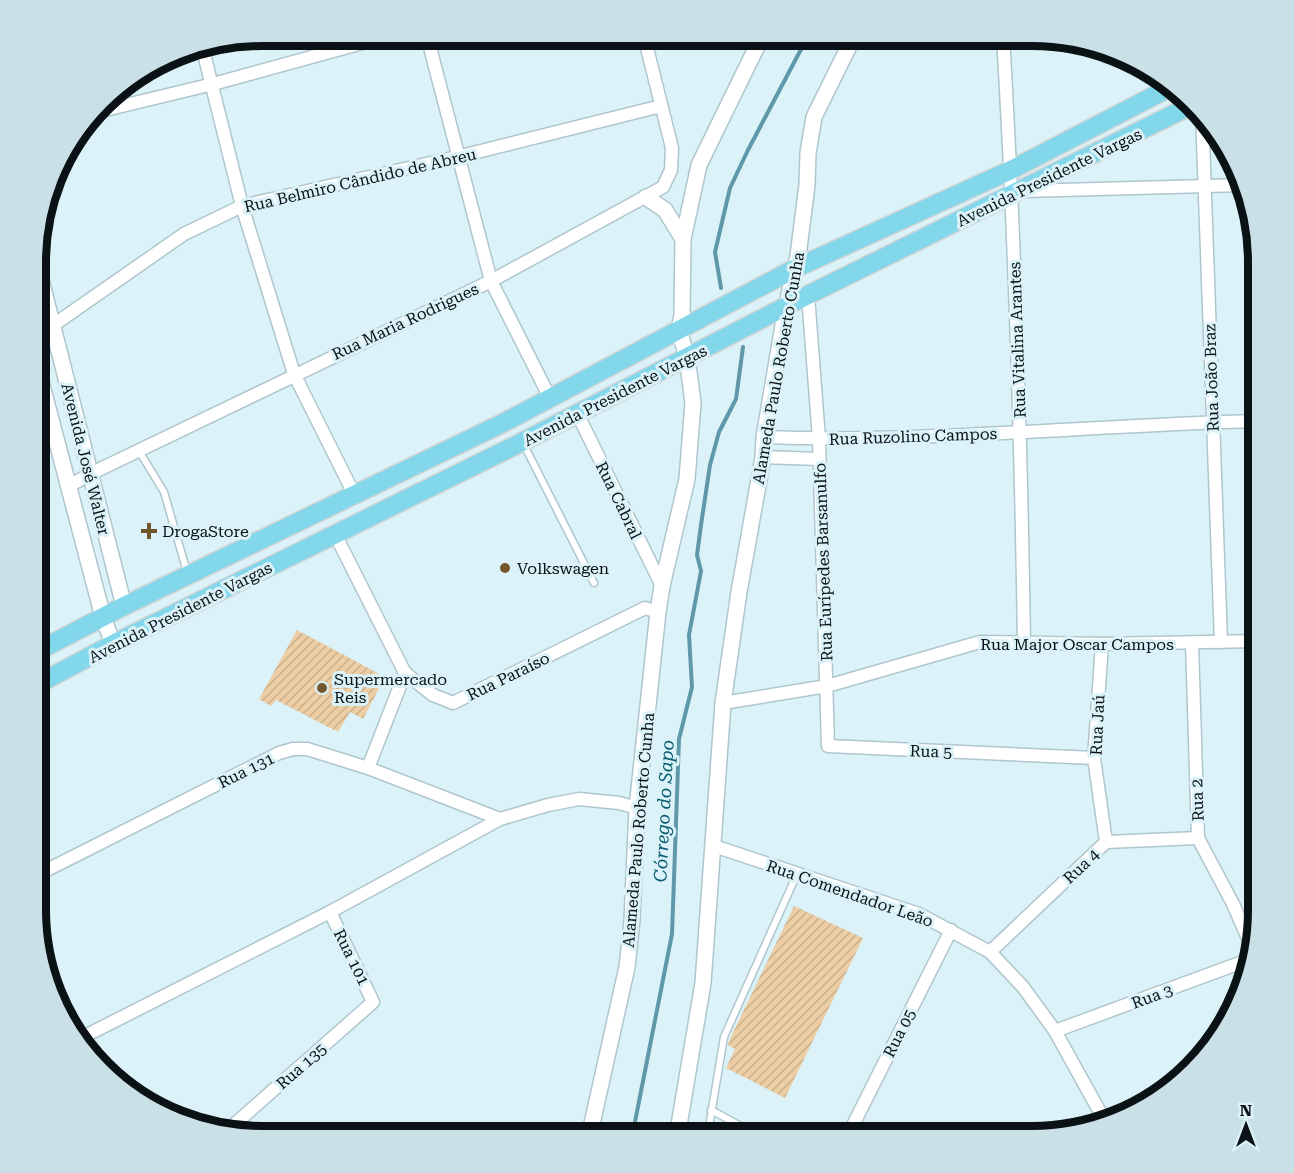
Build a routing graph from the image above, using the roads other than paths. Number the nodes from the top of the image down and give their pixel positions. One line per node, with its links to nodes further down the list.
1 (352, 46): 8 (street)
2 (430, 46): 14 (street)
3 (646, 46): 10 (street, Rua Maria Rodrigues)
4 (757, 46): 21 (street, Alameda Paulo Roberto Cunha)
5 (849, 46): 22 (street, Alameda Paulo Roberto Cunha)
6 (1004, 46): 15 (street, Rua Vitalina Arantes)
7 (205, 55): 8 (street)
8 (213, 84): 11 (street); 20 (street)
9 (1163, 91): 15 (main road, Avenida Presidente Vargas)
10 (661, 106): 14 (street, Rua Belmiro Cândido de Abreu); 19 (street, Rua Maria Rodrigues)
11 (112, 108)
12 (1183, 109): 18 (main road, Avenida Presidente Vargas)
13 (1202, 130): 17 (street, Rua João Braz)
14 (458, 157): 20 (street, Rua Belmiro Cândido de Abreu); 23 (street)
15 (1011, 170): 18 (street, Rua Vitalina Arantes); 22 (main road, Avenida Presidente Vargas)
16 (1233, 186): 17 (street)
17 (1204, 187): 18 (street); 36 (street, Rua João Braz)
18 (1016, 194): 24 (main road, Avenida Presidente Vargas); 37 (street, Rua Vitalina Arantes)
19 (646, 197): 21 (street); 23 (street, Rua Maria Rodrigues)
20 (242, 206): 27 (street, Rua Belmiro Cândido de Abreu); 31 (street)
21 (683, 239): 28 (street, Alameda Paulo Roberto Cunha)
22 (796, 268): 26 (street, Alameda Paulo Roberto Cunha); 28 (main road, Avenida Presidente Vargas)
23 (491, 281): 31 (street, Rua Maria Rodrigues); 32 (street)
24 (808, 295): 26 (main road, Avenida Presidente Vargas); 39 (street, Rua Eurípedes Barsanulfo)
25 (46, 301): 27 (street, Avenida José Walter)
26 (786, 308): 30 (main road, Avenida Presidente Vargas); 38 (street, Alameda Paulo Roberto Cunha)
27 (52, 326): 29 (street, Rua Belmiro Cândido de Abreu); 44 (street, Avenida José Walter)
28 (679, 330): 30 (street, Alameda Paulo Roberto Cunha); 32 (main road, Avenida Presidente Vargas)
29 (46, 334)
30 (687, 357): 34 (main road, Avenida Presidente Vargas); 50 (street, Alameda Paulo Roberto Cunha)
31 (294, 374): 41 (street, Rua Maria Rodrigues); 46 (street)
32 (550, 399): 46 (main road, Avenida Presidente Vargas)
33 (46, 400): 45 (street, Avenida José Walter)
34 (577, 413): 40 (main road, Avenida Presidente Vargas); 50 (street, Rua Cabral)
35 (1248, 421): 36 (street, Rua Ruzolino Campos)
36 (1213, 422): 37 (street, Rua Ruzolino Campos); 55 (street, Rua João Braz)
37 (1021, 433): 39 (street, Rua Ruzolino Campos); 58 (street, Rua Vitalina Arantes)
38 (764, 437): 39 (street, Rua Ruzolino Campos); 42 (street, Alameda Paulo Roberto Cunha)
39 (819, 439): 43 (street, Rua Eurípedes Barsanulfo)
40 (522, 442): 47 (main road, Avenida Presidente Vargas); 49 (lane)
41 (139, 451): 44 (street, Rua Maria Rodrigues); 48 (lane)
42 (763, 457): 43 (street); 64 (street, Alameda Paulo Roberto Cunha)
43 (819, 459): 63 (street, Rua Eurípedes Barsanulfo)
44 (90, 474): 45 (street, Rua Maria Rodrigues); 51 (street, Avenida José Walter)
45 (69, 486): 53 (street, Avenida José Walter)
46 (355, 496): 48 (main road, Avenida Presidente Vargas)
47 (335, 534): 57 (main road, Avenida Presidente Vargas); 61 (street, Rua Paraíso)
48 (188, 576): 51 (main road, Avenida Presidente Vargas)
49 (594, 584)
50 (662, 586): 52 (street, Alameda Paulo Roberto Cunha)
51 (124, 606): 53 (main road, Avenida Presidente Vargas)
52 (658, 612): 61 (street, Rua Paraíso); 67 (street, Alameda Paulo Roberto Cunha)
53 (103, 617): 57 (street, Avenida José Walter); 60 (main road, Avenida Presidente Vargas)
54 (1248, 641): 55 (street, Rua Major Oscar Campos)
55 (1221, 642): 56 (street, Rua Major Oscar Campos)
56 (1192, 643): 59 (street, Rua Major Oscar Campos); 69 (street, Rua 2)
57 (113, 644): 62 (main road, Avenida Presidente Vargas)
58 (1024, 644): 59 (street, Rua Major Oscar Campos); 63 (street, Rua Major Oscar Campos)
59 (1102, 644): 65 (street, Rua Jaú)
60 (46, 647)
61 (405, 673): 66 (street)
62 (46, 680)
63 (827, 686): 64 (street, Rua Major Oscar Campos); 65 (street, Rua 5)
64 (723, 703): 71 (street, Alameda Paulo Roberto Cunha)
65 (1094, 758): 70 (street, Rua Jaú)
66 (368, 768): 68 (street, Rua 131); 72 (street, Rua 131)
67 (638, 807): 68 (street); 85 (street, Alameda Paulo Roberto Cunha)
68 (500, 819): 74 (street)
69 (1198, 838): 70 (street, Rua 4); 76 (street, Rua 2)
70 (1106, 842): 77 (street, Rua 4)
71 (714, 846): 73 (street, Rua Comendador Leão); 86 (street, Alameda Paulo Roberto Cunha)
72 (46, 870)
73 (797, 873): 75 (street, Rua Comendador Leão); 82 (lane)
74 (330, 912): 79 (street, Rua 101); 81 (street)
75 (951, 930): 77 (street, Rua Comendador Leão); 89 (street, Rua 05)
76 (1246, 934)
77 (990, 952): 80 (street, Rua Comendador Leão)
78 (1241, 963): 80 (street, Rua 3)
79 (374, 1002): 84 (street, Rua 135)
80 (1055, 1031): 83 (street, Rua Comendador Leão)
81 (86, 1035)
82 (711, 1110): 87 (lane); 88 (lane)
83 (1101, 1115)
84 (234, 1125)
85 (591, 1126)
86 (680, 1126)
87 (708, 1126)
88 (741, 1126)
89 (853, 1126)

